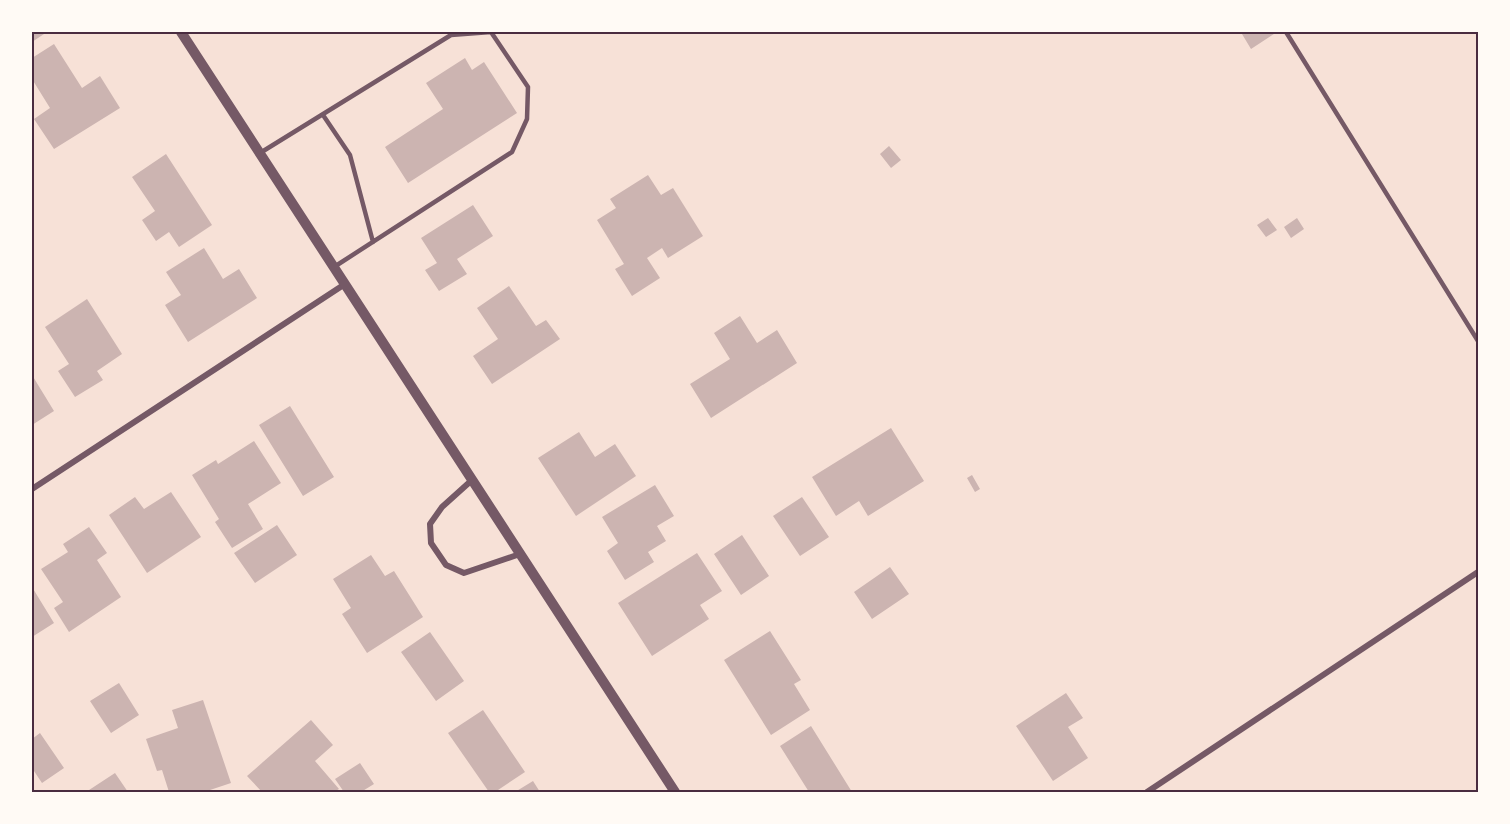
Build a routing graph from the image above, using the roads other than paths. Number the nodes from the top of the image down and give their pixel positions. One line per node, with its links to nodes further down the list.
1 (181, 32): 4 (street)
2 (1286, 32): 8 (lane)
3 (323, 115): 4 (lane); 5 (lane); 5 (lane)
4 (260, 153): 6 (street)
5 (372, 242): 6 (lane)
6 (334, 267): 7 (street)
7 (345, 284): 9 (street); 10 (street)
8 (1479, 341)
9 (472, 480): 11 (street); 11 (street)
10 (32, 489)
11 (520, 554): 13 (street)
12 (1479, 572): 14 (street)
13 (675, 792)
14 (1147, 792)

